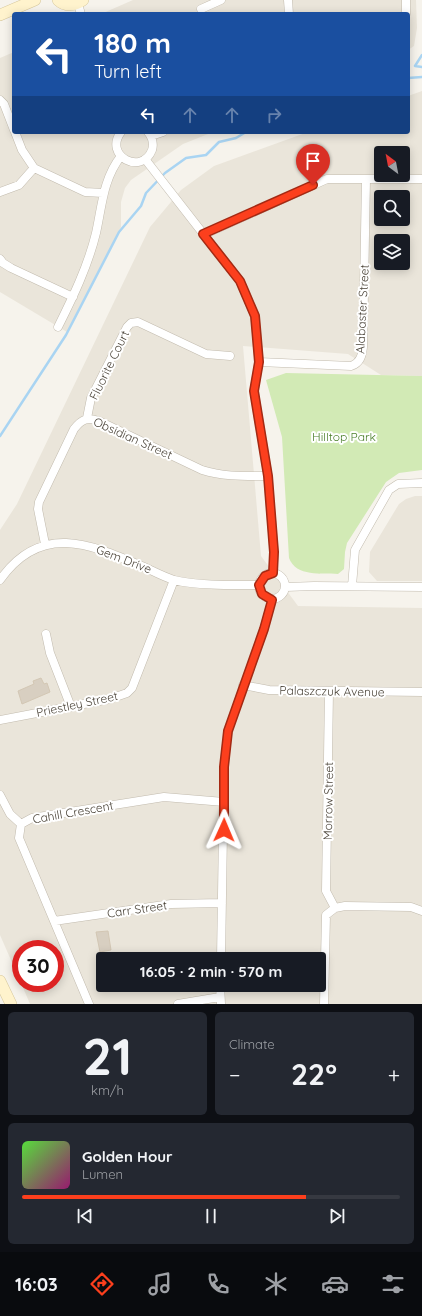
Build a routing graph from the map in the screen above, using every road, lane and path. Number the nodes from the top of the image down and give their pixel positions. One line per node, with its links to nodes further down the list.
1 (35, 0): 10 (street)
2 (58, 0): 6 (street)
3 (221, 0): 7 (street)
4 (288, 0): 8 (street)
5 (406, 0): 9 (street)
6 (80, 6)
7 (201, 10)
8 (289, 12)
9 (406, 12)
10 (0, 15)
11 (0, 100): 12 (street)
12 (12, 126)
13 (15, 134): 18 (street)
14 (121, 134): 16 (street)
15 (150, 134): 17 (street)
16 (121, 156): 17 (street); 22 (street)
17 (145, 159): 23 (street)
18 (34, 168): 21 (street); 22 (street)
19 (366, 179): 20 (street); 23 (street); 28 (street, Alabaster Street)
20 (422, 179)
21 (0, 192)
22 (103, 194): 25 (street)
23 (203, 234): 28 (street)
24 (0, 259): 25 (street)
25 (73, 297): 26 (street)
26 (58, 326)
27 (230, 356): 29 (street, Fluorite Court)
28 (259, 362): 30 (street)
29 (87, 418): 30 (street, Obsidian Street); 32 (street, Obsidian Street)
30 (268, 476): 33 (street)
31 (422, 483): 37 (street)
32 (45, 544): 34 (street, Gem Drive); 35 (street, Gem Drive)
33 (273, 573): 36 (street); 38 (street)
34 (0, 580)
35 (174, 580): 36 (street, Gem Drive); 45 (street, Priestley Street)
36 (259, 585): 40 (street)
37 (352, 586): 38 (street); 39 (street)
38 (286, 587): 40 (street)
39 (422, 587)
40 (272, 600): 42 (street)
41 (46, 634): 45 (street)
42 (243, 685): 43 (street, Palaszczuk Avenue); 48 (street)
43 (329, 691): 44 (street, Palaszczuk Avenue); 51 (street, Morrow Street)
44 (422, 692)
45 (71, 707): 46 (street, Priestley Street)
46 (0, 720)
47 (0, 795): 49 (street)
48 (224, 802): 49 (street, Cahill Crescent); 50 (street)
49 (21, 824): 53 (street, Cahill Crescent)
50 (222, 903): 53 (street, Carr Street); 54 (street)
51 (335, 908): 52 (street); 60 (street)
52 (421, 908)
53 (54, 921): 58 (street, Cahill Crescent)
54 (221, 952)
55 (0, 981): 57 (street)
56 (220, 1001): 59 (street)
57 (11, 1004)
58 (89, 1004)
59 (178, 1004)
60 (324, 1004)

